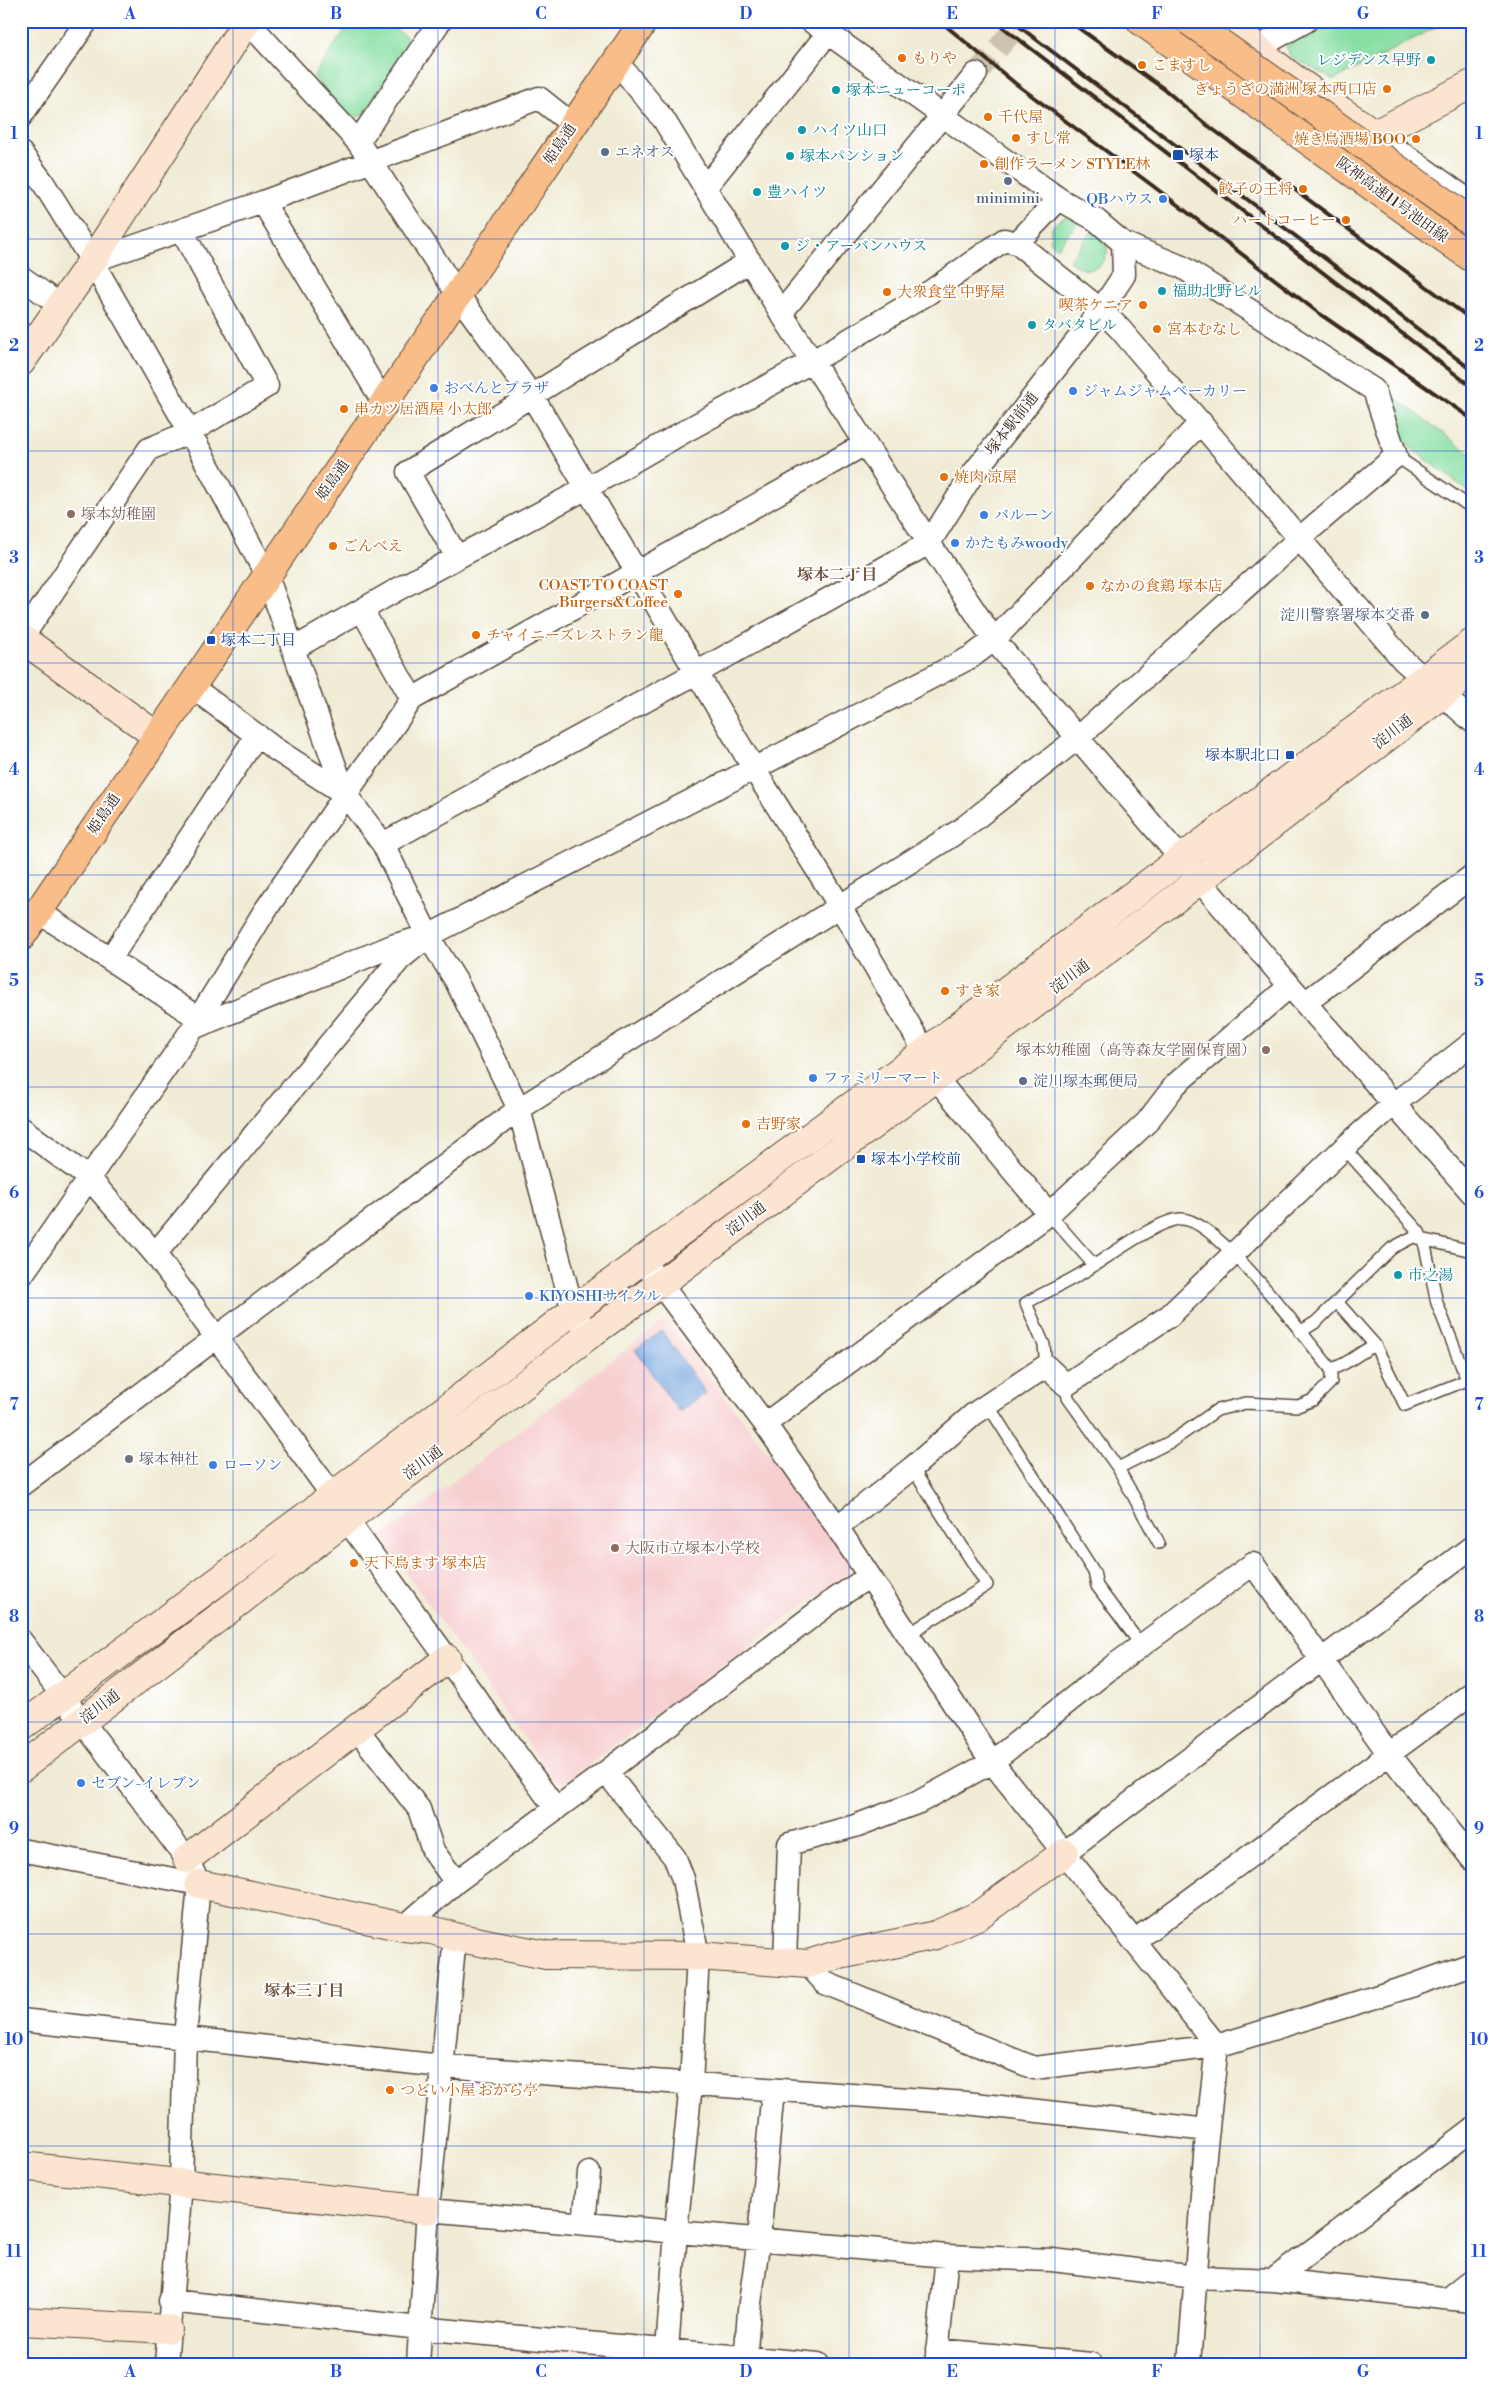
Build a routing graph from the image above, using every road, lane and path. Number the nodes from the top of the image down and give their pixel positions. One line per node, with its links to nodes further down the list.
1 (87, 21): 17 (street)
2 (247, 21): 20 (street); 33 (street)
3 (440, 21): 20 (street)
4 (644, 21): 11 (main road, 姫島通)
5 (1141, 21): 24 (main road, 阪神高速11号池田線)
6 (1189, 21): 28 (main road, 阪神高速11号池田線, bridge)
7 (1233, 21): 10 (street)
8 (1306, 21): 10 (street)
9 (820, 27): 16 (street); 23 (street)
10 (1258, 48): 13 (lane); 19 (street)
11 (617, 62): 18 (main road, 姫島通); 23 (street)
12 (976, 74): 16 (street)
13 (1251, 80)
14 (1468, 92): 19 (street)
15 (1275, 98): 19 (lane)
16 (941, 114): 25 (street); 40 (street)
17 (21, 116)
18 (573, 125): 22 (street); 37 (main road, 姫島通)
19 (1375, 134): 27 (street)
20 (358, 142): 22 (street)
21 (21, 153): 33 (street)
22 (370, 163): 26 (street); 37 (street)
23 (705, 188): 34 (street)
24 (1376, 189): 32 (main road, 阪神高速11号池田線); 35 (main road)
25 (1059, 199): 30 (street); 31 (street)
26 (263, 202): 29 (street); 44 (street)
27 (1472, 203)
28 (1472, 222)
29 (182, 231): 33 (street); 46 (street)
30 (1017, 243): 39 (street); 41 (street)
31 (1123, 243): 39 (street, 塚本駅前通); 48 (street)
32 (1472, 258)
33 (92, 261): 38 (street); 46 (street)
34 (750, 261): 40 (street); 43 (street)
35 (1472, 276)
36 (21, 277): 38 (street)
37 (458, 295): 43 (street); 44 (main road, 姫島通)
38 (61, 306): 42 (street)
39 (1101, 310): 45 (street); 52 (street, 塚本駅前通)
40 (781, 313): 41 (street)
41 (814, 361): 47 (street); 49 (street)
42 (21, 362)
43 (532, 396): 49 (street); 53 (street)
44 (385, 405): 55 (main road, 姫島通)
45 (1201, 422): 51 (street); 58 (street)
46 (190, 432): 55 (street); 57 (street)
47 (866, 444): 52 (street); 54 (street)
48 (1396, 456): 50 (lane); 51 (street)
49 (587, 488): 53 (street); 54 (street)
50 (1472, 508)
51 (1300, 538): 63 (street); 69 (street)
52 (929, 543): 58 (street); 61 (street)
53 (457, 557): 56 (street)
54 (637, 571): 61 (street); 65 (street)
55 (267, 576): 60 (street); 64 (main road, 姫島通)
56 (362, 610): 60 (street); 65 (street)
57 (21, 639): 68 (street)
58 (994, 640): 69 (street); 70 (street)
59 (1472, 643): 63 (street, 淀川通)
60 (293, 649): 71 (street)
61 (698, 672): 70 (street); 72 (street)
62 (1472, 672): 63 (street, 淀川通)
63 (1433, 687): 66 (street); 73 (street, 淀川通); 75 (street, 淀川通)
64 (192, 688): 67 (street); 68 (main road, 姫島通)
65 (412, 699): 71 (street)
66 (1472, 721)
67 (257, 735): 71 (street); 80 (street)
68 (157, 736): 77 (main road, 姫島通)
69 (1079, 737): 73 (street); 76 (street)
70 (754, 769): 76 (street); 78 (street)
71 (345, 794): 72 (street); 83 (street)
72 (384, 844): 78 (street)
73 (1182, 858): 75 (street); 85 (street, 淀川通)
74 (1472, 876): 82 (street)
75 (1200, 880): 81 (street); 86 (street, 淀川通)
76 (841, 908): 85 (street); 88 (street)
77 (39, 912): 79 (main road, 姫島通); 80 (street)
78 (428, 936): 83 (street); 88 (street); 97 (street)
79 (21, 937)
80 (110, 959): 83 (street)
81 (1290, 986): 82 (street); 93 (street)
82 (1305, 1003): 87 (street)
83 (195, 1023): 91 (street)
84 (1472, 1044): 87 (street)
85 (926, 1052): 86 (street); 98 (street, 淀川通)
86 (935, 1077): 93 (street); 101 (street, 淀川通)
87 (1394, 1104): 90 (street); 92 (street)
88 (519, 1109): 103 (street); 106 (street)
89 (21, 1128): 91 (street)
90 (1344, 1148): 94 (lane); 96 (street)
91 (89, 1178): 97 (street); 100 (street)
92 (1472, 1194)
93 (1049, 1214): 99 (lane); 113 (street)
94 (1421, 1237): 95 (lane); 102 (lane); 110 (lane)
95 (1472, 1251)
96 (1234, 1252): 99 (lane); 104 (lane); 111 (street)
97 (155, 1254): 106 (street)
98 (643, 1260): 101 (street); 103 (street, 淀川通)
99 (1093, 1264): 108 (lane)
100 (21, 1276)
101 (660, 1284): 105 (street, 淀川通); 113 (street)
102 (1337, 1302): 104 (lane); 107 (lane)
103 (574, 1312): 105 (street); 117 (street, 淀川通)
104 (1300, 1332): 109 (lane)
105 (589, 1335): 118 (street, 淀川通)
106 (215, 1338): 116 (street); 117 (street)
107 (1375, 1345): 109 (lane); 110 (lane)
108 (1046, 1366): 111 (street); 112 (street)
109 (1331, 1369): 115 (lane)
110 (1470, 1379)
111 (1066, 1385): 115 (lane)
112 (988, 1405): 114 (street); 125 (lane)
113 (764, 1424): 119 (street)
114 (912, 1468): 119 (street); 123 (lane)
115 (1118, 1468): 120 (lane)
116 (21, 1485)
117 (333, 1496): 118 (street); 129 (street, 淀川通)
118 (347, 1520): 127 (street); 130 (street, 淀川通)
119 (837, 1527): 122 (street)
120 (1159, 1543)
121 (1472, 1546): 126 (street)
122 (868, 1577): 123 (street); 136 (street)
123 (907, 1635): 134 (street)
124 (21, 1641): 129 (street)
125 (1141, 1646): 126 (street); 134 (street)
126 (1320, 1659): 133 (street); 139 (street)
127 (447, 1660): 132 (street); 137 (street)
128 (1472, 1692): 133 (street)
129 (62, 1696): 130 (street); 131 (street, 淀川通)
130 (82, 1720): 135 (street, 淀川通); 140 (street)
131 (21, 1728)
132 (357, 1729): 140 (street); 142 (street)
133 (1390, 1754): 141 (street); 146 (street)
134 (992, 1762): 139 (street); 148 (street)
135 (21, 1768)
136 (606, 1772): 137 (street); 147 (street)
137 (556, 1809): 142 (street)
138 (21, 1850): 143 (street)
139 (1064, 1853): 146 (street); 148 (street)
140 (187, 1859): 143 (street)
141 (1472, 1859)
142 (456, 1882): 144 (street)
143 (198, 1884): 144 (street); 151 (street)
144 (404, 1927): 145 (street)
145 (454, 1937): 147 (street); 153 (street)
146 (1134, 1941): 152 (street)
147 (698, 1956): 148 (street); 154 (street)
148 (796, 1963): 152 (street)
149 (1472, 1964): 152 (street)
150 (21, 2020): 151 (street)
151 (185, 2038): 153 (street); 160 (street)
152 (1218, 2046): 156 (street)
153 (442, 2066): 154 (street); 161 (street)
154 (691, 2084): 155 (street); 163 (street)
155 (773, 2090): 156 (street); 164 (street)
156 (1208, 2130): 166 (street)
157 (1472, 2130): 167 (street)
158 (21, 2166): 160 (street)
159 (589, 2173): 162 (street)
160 (181, 2184): 161 (street); 170 (street)
161 (428, 2210): 162 (street); 174 (street)
162 (584, 2224): 163 (street)
163 (676, 2231): 164 (street); 175 (street)
164 (759, 2238): 165 (street); 177 (street)
165 (947, 2256): 166 (street); 176 (street)
166 (1196, 2277): 167 (street); 182 (street)
167 (1273, 2280): 169 (street)
168 (1472, 2280): 169 (street)
169 (1449, 2298): 171 (street)
170 (170, 2301): 173 (street); 174 (street)
171 (1472, 2301)
172 (21, 2321): 173 (street)
173 (168, 2328): 178 (street)
174 (420, 2328): 175 (street); 179 (street)
175 (667, 2357): 177 (street)
176 (937, 2357): 181 (street)
177 (745, 2361): 180 (street)
178 (166, 2364)
179 (418, 2364)
180 (818, 2364)
181 (1091, 2364)
182 (1189, 2364)

